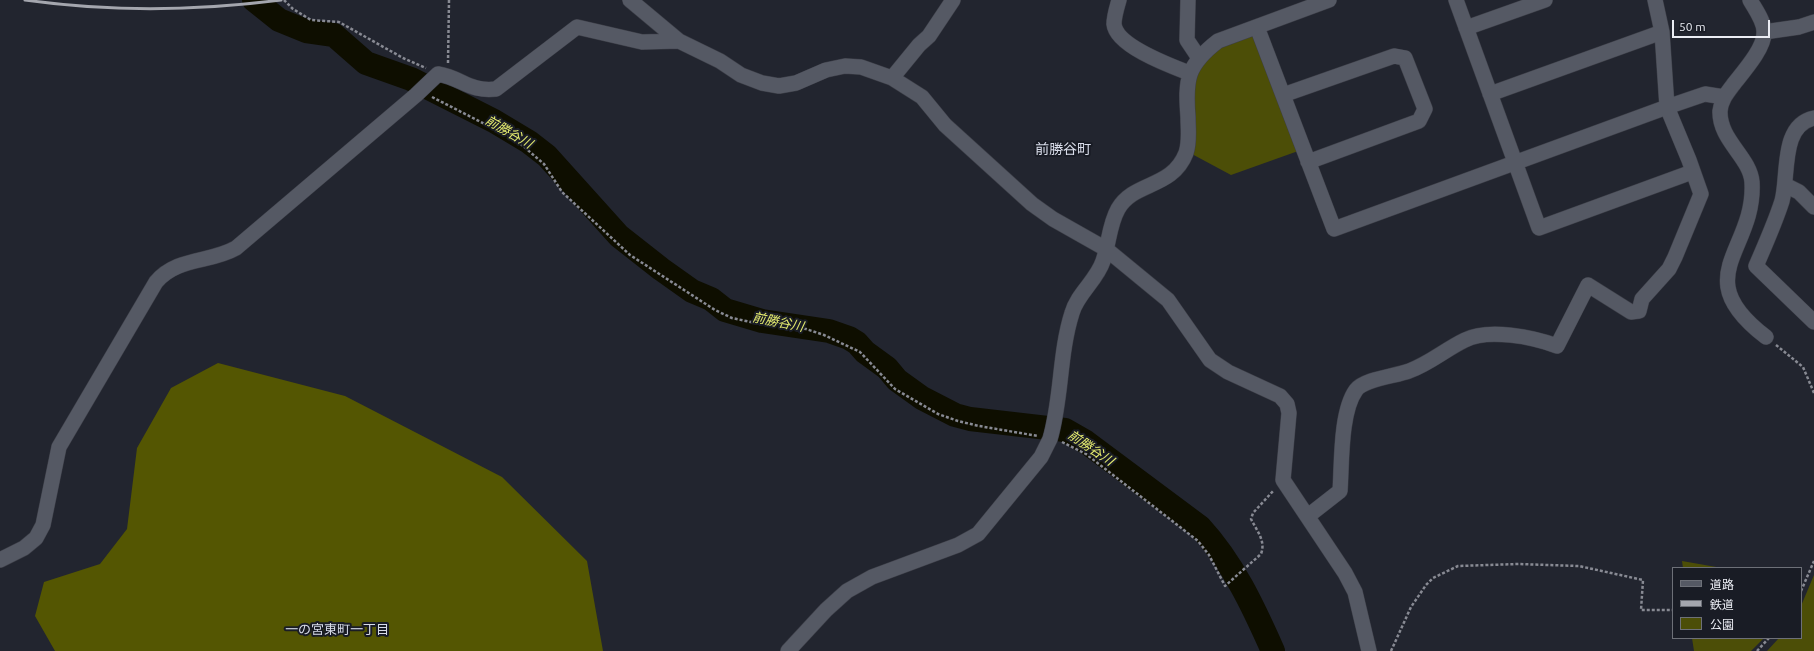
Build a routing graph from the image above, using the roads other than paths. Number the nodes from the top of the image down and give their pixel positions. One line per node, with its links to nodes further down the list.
1 (630, 0): 15 (street)
2 (954, 0): 18 (street)
3 (1119, 0): 17 (street)
4 (1188, 0): 16 (street)
5 (1329, 0): 11 (street)
6 (1456, 0): 12 (street)
7 (1545, 0): 12 (street)
8 (1655, 0): 13 (street)
9 (1750, 0): 14 (street)
10 (1814, 22): 14 (street)
11 (1257, 26): 16 (street); 20 (street)
12 (1466, 28): 19 (street)
13 (1662, 32): 19 (street); 22 (street)
14 (1764, 32): 21 (street)
15 (679, 41): 18 (street); 33 (street)
16 (1199, 58): 17 (street)
17 (1189, 73): 29 (street)
18 (892, 78): 29 (street)
19 (1490, 94): 24 (street)
20 (1283, 95): 25 (street); 25 (street)
21 (1724, 97): 22 (street); 31 (street)
22 (1667, 107): 24 (street); 26 (street)
23 (1814, 118): 27 (street)
24 (1515, 161): 25 (street); 26 (street)
25 (1308, 162)
26 (1692, 172): 32 (street)
27 (1785, 184): 28 (street); 30 (street)
28 (1814, 207)
29 (1106, 249): 32 (street); 34 (street)
30 (1814, 322)
31 (1766, 338)
32 (1308, 516): 35 (street)
33 (0, 560)
34 (788, 651)
35 (1369, 651)

